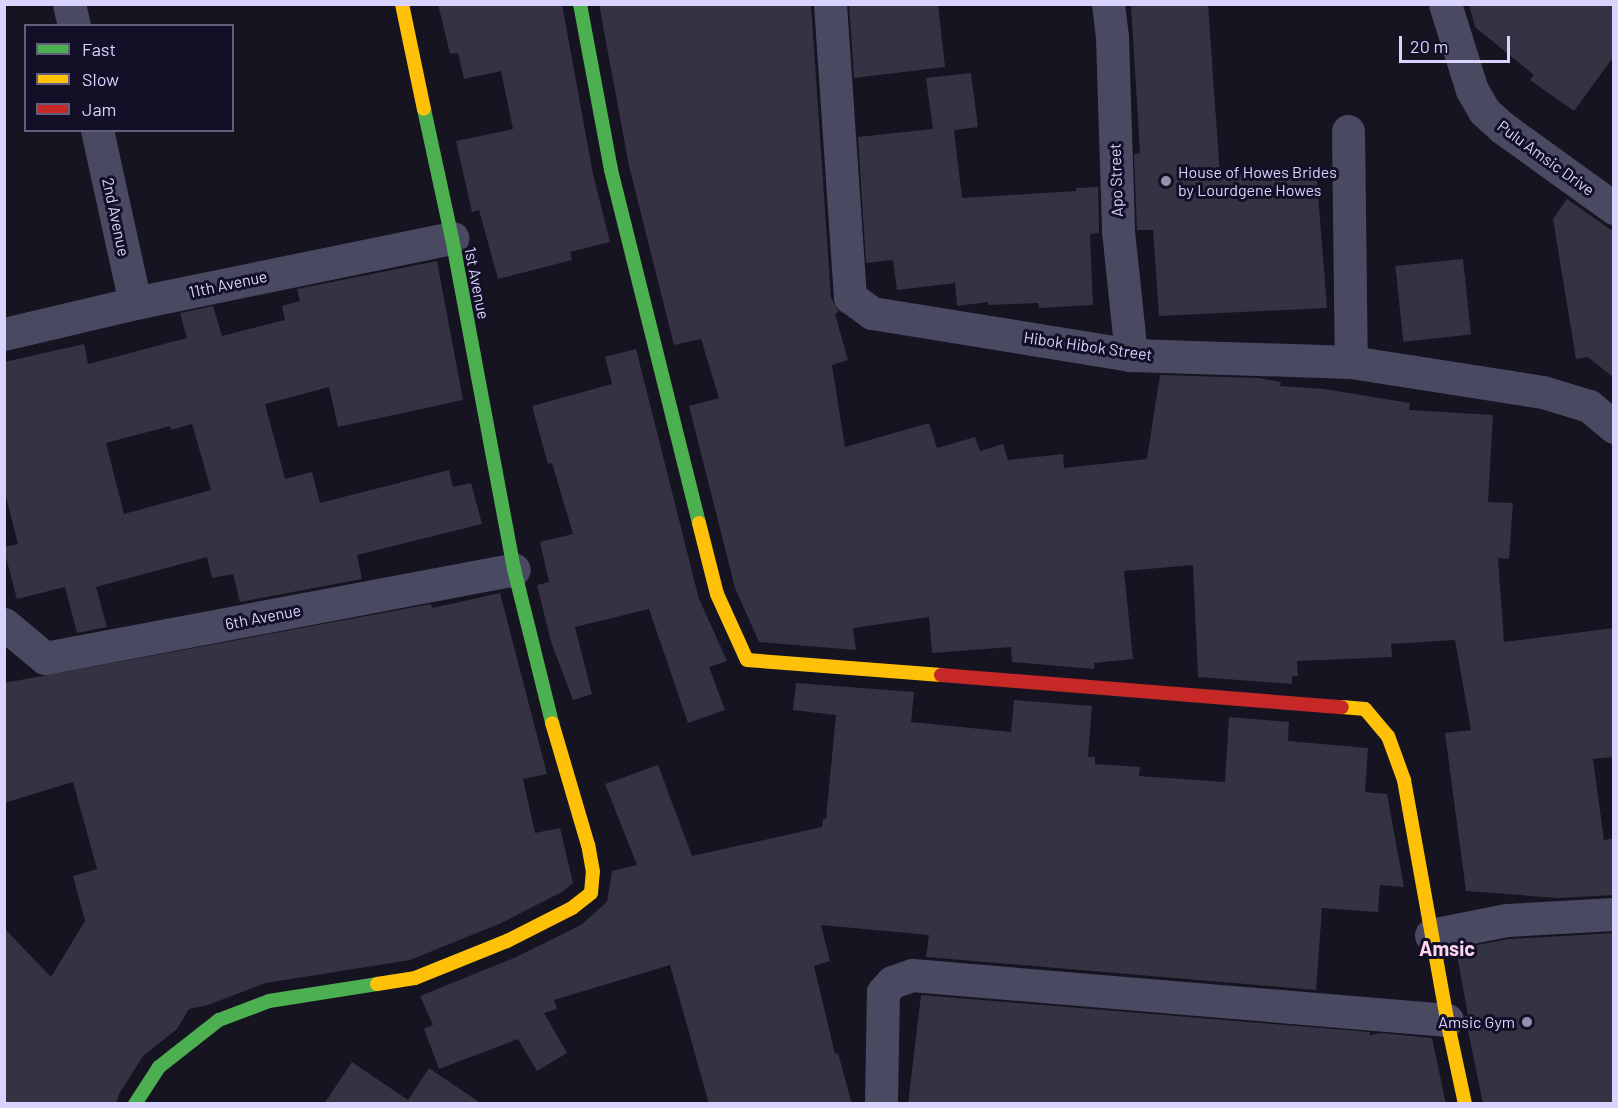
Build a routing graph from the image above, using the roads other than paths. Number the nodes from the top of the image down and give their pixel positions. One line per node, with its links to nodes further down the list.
1 (69, 4): 7 (street)
2 (402, 4): 11 (street, 1st Avenue)
3 (580, 4): 20 (street)
4 (830, 4): 14 (street, Hibok Hibok Street)
5 (1108, 4): 14 (street, Apo Street)
6 (1445, 4): 10 (street, Pulu Amsic Drive)
7 (74, 24)
8 (1347, 131): 15 (street)
9 (97, 132): 12 (street, 2nd Avenue)
10 (1614, 207)
11 (452, 238): 12 (street, 11th Avenue); 17 (street, 1st Avenue)
12 (135, 303): 13 (street, 11th Avenue)
13 (4, 334)
14 (1131, 355): 15 (street, Hibok Hibok Street)
15 (1351, 362): 16 (street, Hibok Hibok Street)
16 (1614, 427)
17 (514, 569): 18 (street, 6th Avenue); 22 (street, 1st Avenue)
18 (12, 630)
19 (1614, 914): 20 (street)
20 (1431, 935): 21 (street)
21 (1447, 1020): 23 (street); 24 (street)
22 (135, 1104)
23 (881, 1104)
24 (1465, 1104)

